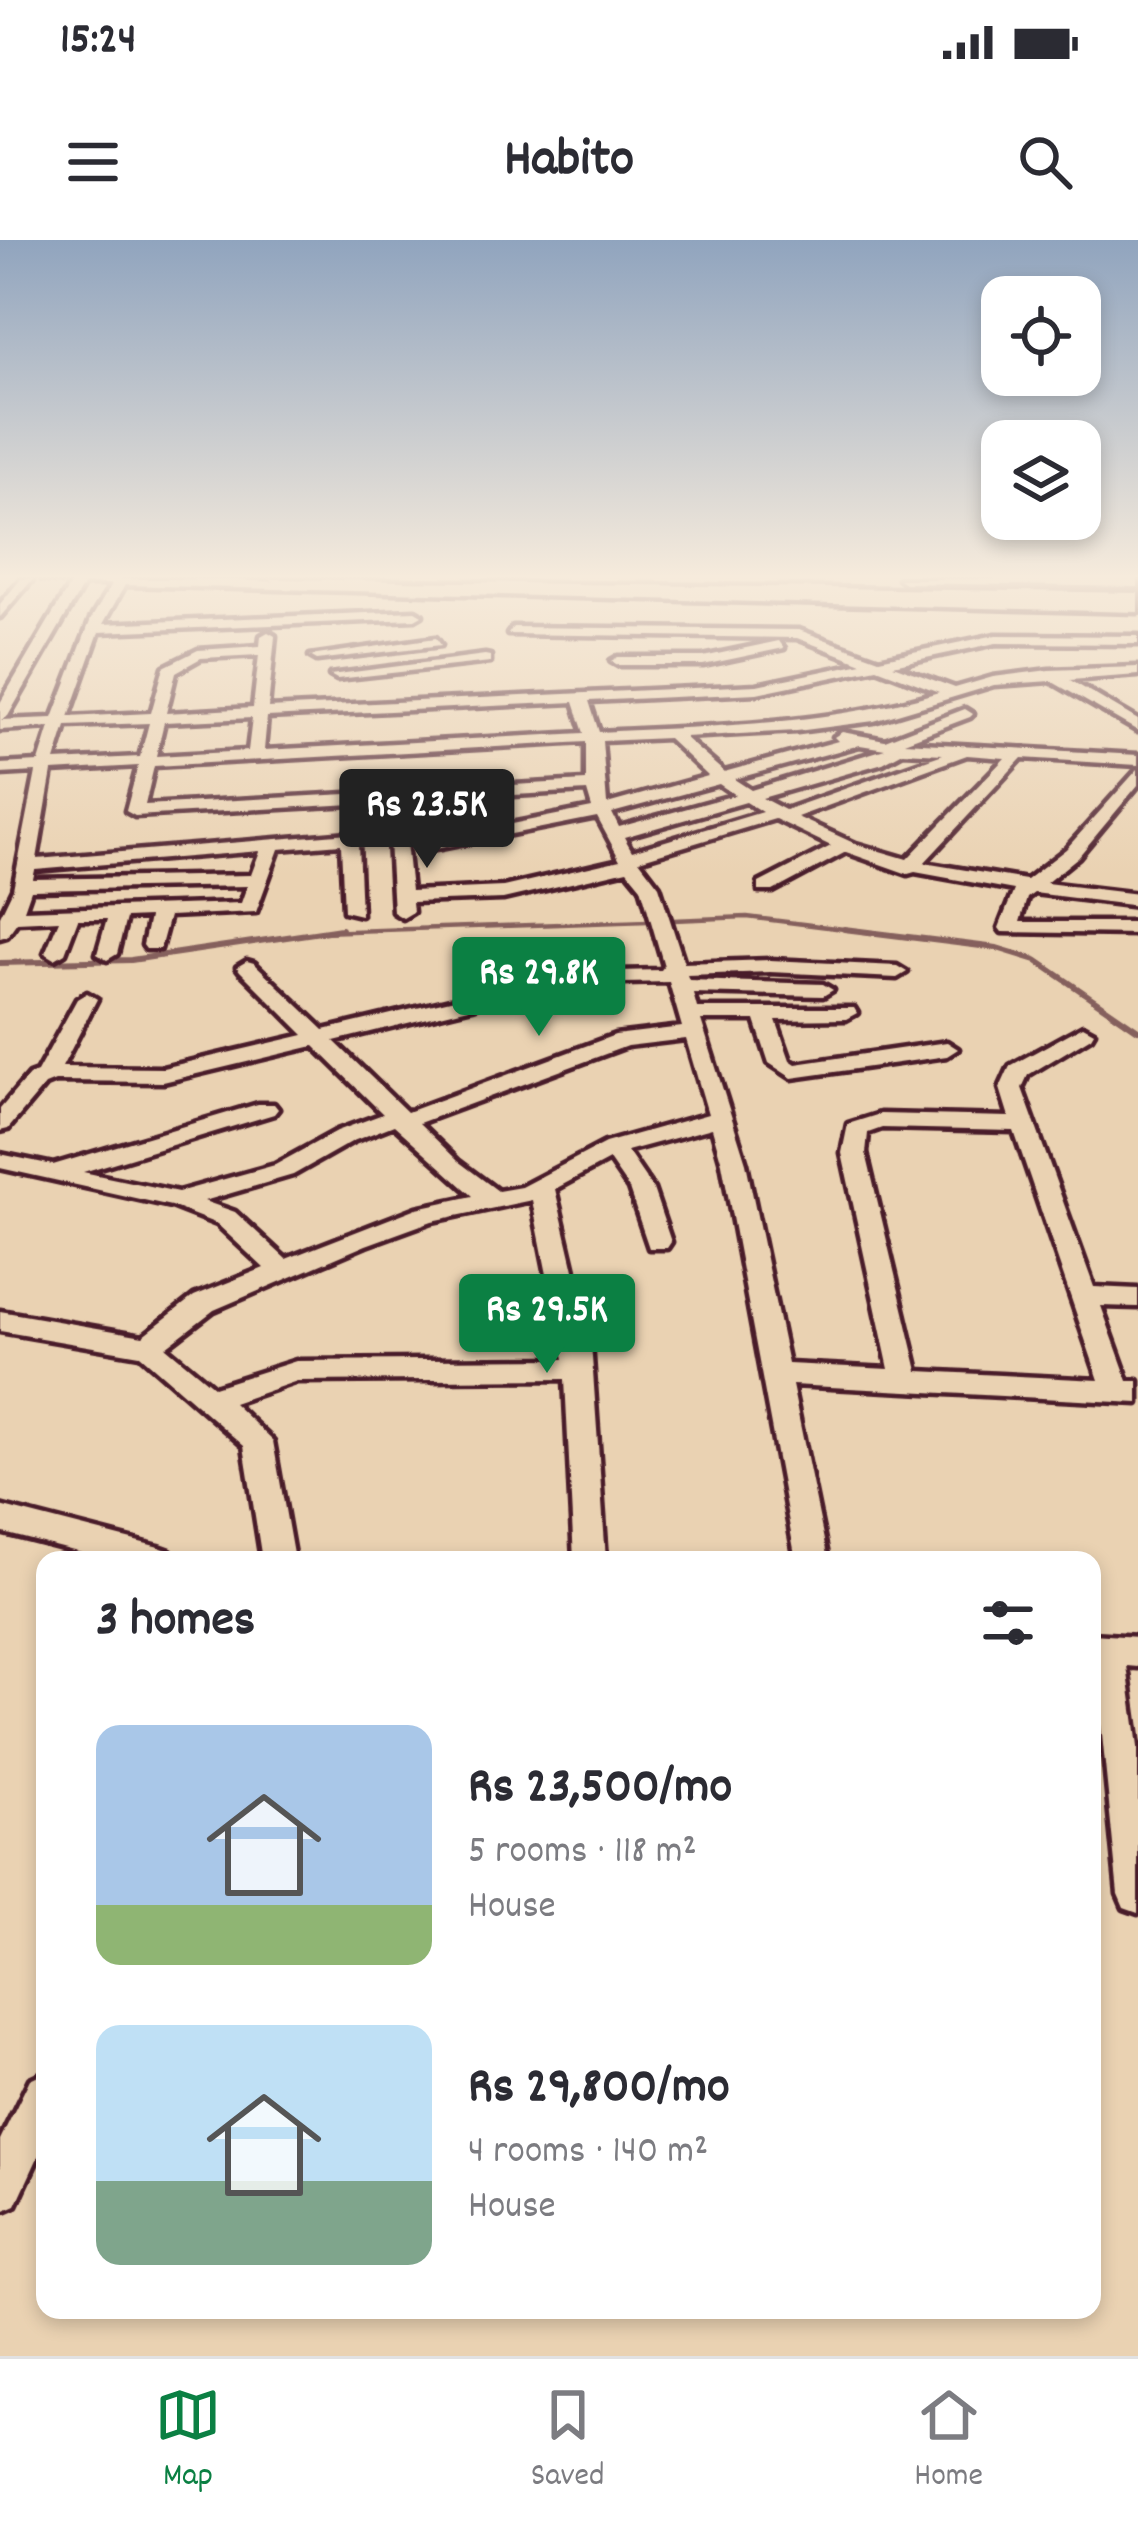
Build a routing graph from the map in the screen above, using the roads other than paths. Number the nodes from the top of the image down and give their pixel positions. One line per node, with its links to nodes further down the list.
1 (22, 678): 16 (street)
2 (77, 678): 19 (street)
3 (167, 678): 17 (street)
4 (265, 678): 15 (street)
5 (612, 678): 11 (street)
6 (809, 678): 11 (street)
7 (910, 678): 10 (street)
8 (1028, 678): 10 (street)
9 (1055, 678): 21 (street)
10 (950, 692): 20 (street)
11 (606, 695): 12 (street)
12 (580, 697): 13 (street); 23 (street)
13 (507, 699): 15 (street); 26 (street)
14 (965, 713): 27 (street)
15 (260, 714): 17 (street); 31 (street)
16 (0, 716)
17 (159, 720): 19 (street); 33 (street)
18 (0, 725): 19 (street)
19 (59, 725): 35 (street)
20 (797, 726): 22 (street); 24 (street)
21 (1138, 726)
22 (674, 734): 23 (street); 39 (street)
23 (594, 740): 26 (street); 40 (street)
24 (860, 740): 27 (street); 39 (street)
25 (1138, 740): 32 (street)
26 (515, 743): 28 (street)
27 (892, 745): 29 (street); 42 (street)
28 (418, 748): 38 (street); 41 (street)
29 (970, 750): 30 (street); 45 (street)
30 (1018, 753): 32 (street); 53 (street)
31 (256, 755): 33 (street); 38 (street)
32 (1071, 756): 34 (street)
33 (147, 760): 35 (street); 43 (street)
34 (1138, 760)
35 (46, 765): 36 (street); 54 (street)
36 (0, 769)
37 (1138, 774): 56 (street)
38 (322, 776): 41 (street); 43 (street)
39 (721, 778): 42 (street); 44 (street)
40 (594, 786): 41 (street); 44 (street)
41 (427, 794)
42 (749, 796): 45 (street); 47 (street)
43 (135, 811): 51 (street)
44 (601, 811): 46 (street); 47 (street)
45 (778, 814): 50 (street); 52 (street)
46 (397, 834): 48 (street); 52 (street)
47 (612, 835): 52 (street)
48 (349, 838): 49 (street); 60 (street)
49 (270, 848): 51 (street); 55 (street)
50 (841, 848): 53 (street); 57 (street)
51 (130, 858): 54 (street)
52 (629, 860): 70 (street)
53 (908, 869): 56 (street)
54 (25, 875): 55 (street); 63 (street)
55 (260, 880): 59 (street)
56 (1032, 886): 58 (street); 64 (street)
57 (766, 887)
58 (1138, 900)
59 (160, 911): 61 (street); 65 (street)
60 (354, 911)
61 (118, 913): 62 (street); 67 (street)
62 (71, 914): 63 (street); 66 (street)
63 (5, 924)
64 (1138, 928)
65 (153, 945)
66 (55, 953)
67 (107, 954)
68 (247, 968): 77 (street)
69 (897, 972): 70 (street)
70 (673, 977): 71 (street); 75 (street); 77 (street)
71 (823, 991)
72 (87, 999): 79 (street)
73 (846, 1013): 74 (street)
74 (764, 1016): 75 (street); 78 (street)
75 (690, 1023): 81 (street); 82 (street)
76 (1083, 1032): 84 (street)
77 (320, 1039): 79 (street); 81 (street)
78 (947, 1049)
79 (46, 1076): 83 (street)
80 (266, 1109): 87 (street)
81 (401, 1118): 89 (street); 90 (street)
82 (720, 1118): 85 (street); 98 (street)
83 (0, 1124)
84 (1021, 1124): 93 (street); 99 (street)
85 (613, 1148): 88 (street); 91 (street)
86 (0, 1160): 87 (street)
87 (56, 1172): 90 (street)
88 (542, 1187): 89 (street); 97 (street)
89 (490, 1197): 92 (street)
90 (178, 1200): 92 (street)
91 (658, 1242)
92 (283, 1271): 96 (street)
93 (1083, 1296): 94 (street); 100 (street)
94 (1138, 1298)
95 (0, 1321): 96 (street)
96 (148, 1348): 101 (street)
97 (578, 1369): 101 (street); 105 (street)
98 (778, 1374): 99 (street); 106 (street)
99 (906, 1380): 100 (street)
100 (1127, 1392)
101 (209, 1400): 104 (street)
102 (0, 1519): 103 (street)
103 (124, 1551)
104 (276, 1551)
105 (589, 1551)
106 (810, 1551)
107 (1113, 1650): 108 (street)
108 (1138, 1894)
109 (36, 2113): 110 (street)
110 (0, 2188)

